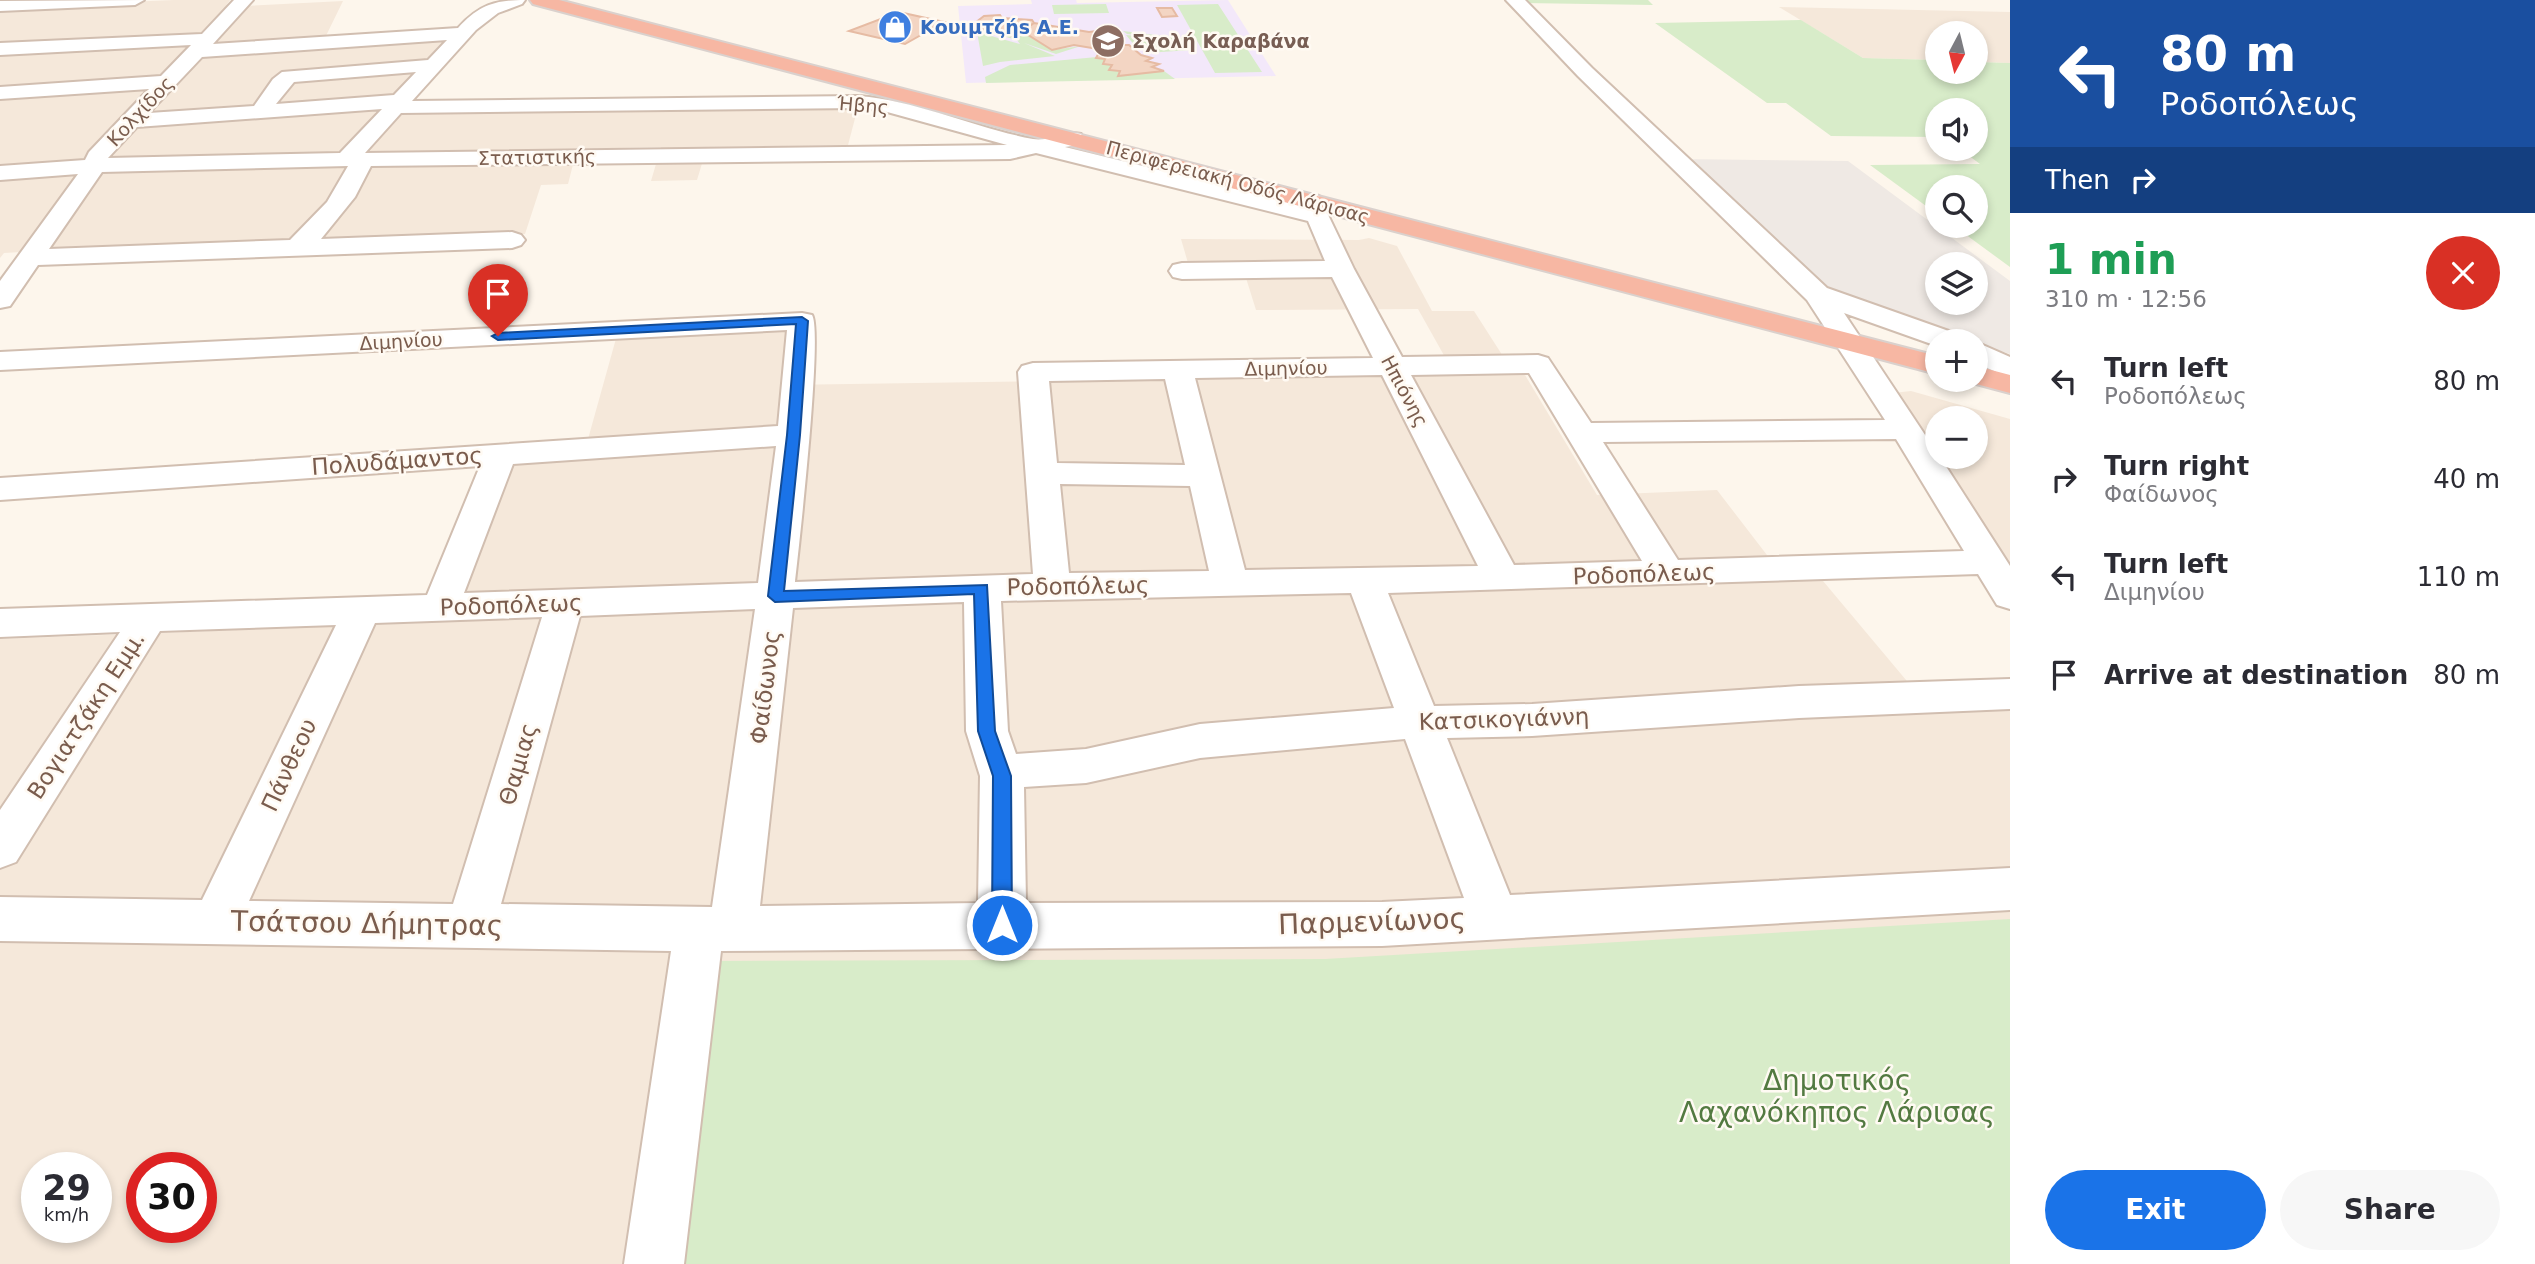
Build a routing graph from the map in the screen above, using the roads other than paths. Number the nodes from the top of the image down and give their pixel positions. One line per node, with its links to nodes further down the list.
1 (135, 0): 6 (street)
2 (244, 0): 9 (street, Κολχίδος)
3 (539, 0): 17 (highway, Περιφερειακή Οδός Λάρισας)
4 (1515, 0): 29 (street)
5 (503, 1): 8 (street)
6 (13, 4): 7 (street)
7 (0, 17)
8 (463, 33): 9 (street); 11 (street)
9 (203, 45): 10 (street); 12 (street, Κολχίδος)
10 (0, 49)
11 (434, 65): 14 (street); 15 (street)
12 (167, 82): 13 (street); 16 (street, Κολχίδος)
13 (0, 93)
14 (400, 104): 15 (street, Ήβης); 18 (street, Ήβης); 19 (street)
15 (260, 112): 16 (street, Ήβης)
16 (132, 121): 20 (street, Κολχίδος)
17 (1073, 139): 18 (street, Στατιστικής); 22 (highway, Περιφερειακή Οδός Λάρισας)
18 (1041, 148): 19 (street, Στατιστικής); 22 (street, Ήβης)
19 (354, 160): 20 (street, Στατιστικής); 24 (street)
20 (96, 164): 21 (street, Στατιστικής); 25 (street, Κολχίδος)
21 (0, 173)
22 (1313, 209): 26 (street, Ηπιόνης); 32 (highway, Περιφερειακή Οδός Λάρισας)
23 (512, 240): 24 (street)
24 (298, 247): 25 (street)
25 (32, 257): 28 (street, Κολχίδος)
26 (1340, 269): 27 (street); 36 (street, Ηπιόνης)
27 (1182, 271)
28 (3, 293)
29 (1817, 294): 31 (street); 32 (street)
30 (802, 321): 34 (street, Διμηνίου); 43 (street, Φαίδωνος)
31 (1925, 332)
32 (1852, 342): 35 (highway, Περιφερειακή Οδός Λάρισας); 41 (street)
33 (1988, 357): 37 (street)
34 (0, 362)
35 (1925, 362)
36 (1392, 366): 38 (street, Διμηνίου); 42 (street, Διμηνίου); 50 (street, Ηπιόνης)
37 (2010, 369)
38 (1178, 370): 45 (street, Διμηνίου); 46 (street)
39 (1988, 378): 40 (highway)
40 (2010, 384)
41 (1906, 429): 42 (street); 48 (street)
42 (1583, 433): 49 (street)
43 (793, 435): 44 (street, Πολυδάμαντος); 55 (street, Φαίδωνος)
44 (501, 454): 47 (street, Πολυδάμαντος); 58 (street)
45 (1042, 473): 46 (street); 53 (street)
46 (1203, 476): 52 (street)
47 (0, 489)
48 (1987, 562): 49 (street, Ροδοπόλεως); 56 (street)
49 (1668, 573): 50 (street, Ροδοπόλεως)
50 (1503, 578): 51 (street, Ροδοπόλεως)
51 (1365, 581): 52 (street, Ροδοπόλεως); 63 (street)
52 (1230, 583): 53 (street, Ροδοπόλεως)
53 (1052, 586): 54 (street, Ροδοπόλεως)
54 (982, 588): 55 (street, Ροδοπόλεως); 64 (street)
55 (775, 596): 57 (street, Ροδοπόλεως); 72 (street, Φαίδωνος)
56 (2010, 596)
57 (565, 603): 58 (street, Ροδοπόλεως); 70 (street, Θαμιας)
58 (440, 608): 59 (street, Ροδοπόλεως)
59 (362, 610): 60 (street, Ροδοπόλεως); 69 (street, Πάνθεου)
60 (149, 618): 61 (street, Ροδοπόλεως); 65 (street, Βογιατζάκη Εμμ.)
61 (0, 623)
62 (2010, 694): 63 (street, Κατσικογιάννη)
63 (1419, 722): 64 (street, Κατσικογιάννη); 67 (street)
64 (1002, 776): 71 (street)
65 (0, 848)
66 (2010, 889): 67 (street, Παρμενίωνος)
67 (1495, 917): 71 (street, Παρμενίωνος)
68 (0, 919): 69 (street, Τσάτσου Δήμητρας)
69 (216, 920): 70 (street, Τσάτσου Δήμητρας)
70 (471, 925): 72 (street, Τσάτσου Δήμητρας)
71 (1002, 925): 72 (street, Παρμενίωνος)
72 (716, 929): 73 (street, Φαίδωνος)
73 (654, 1264)

